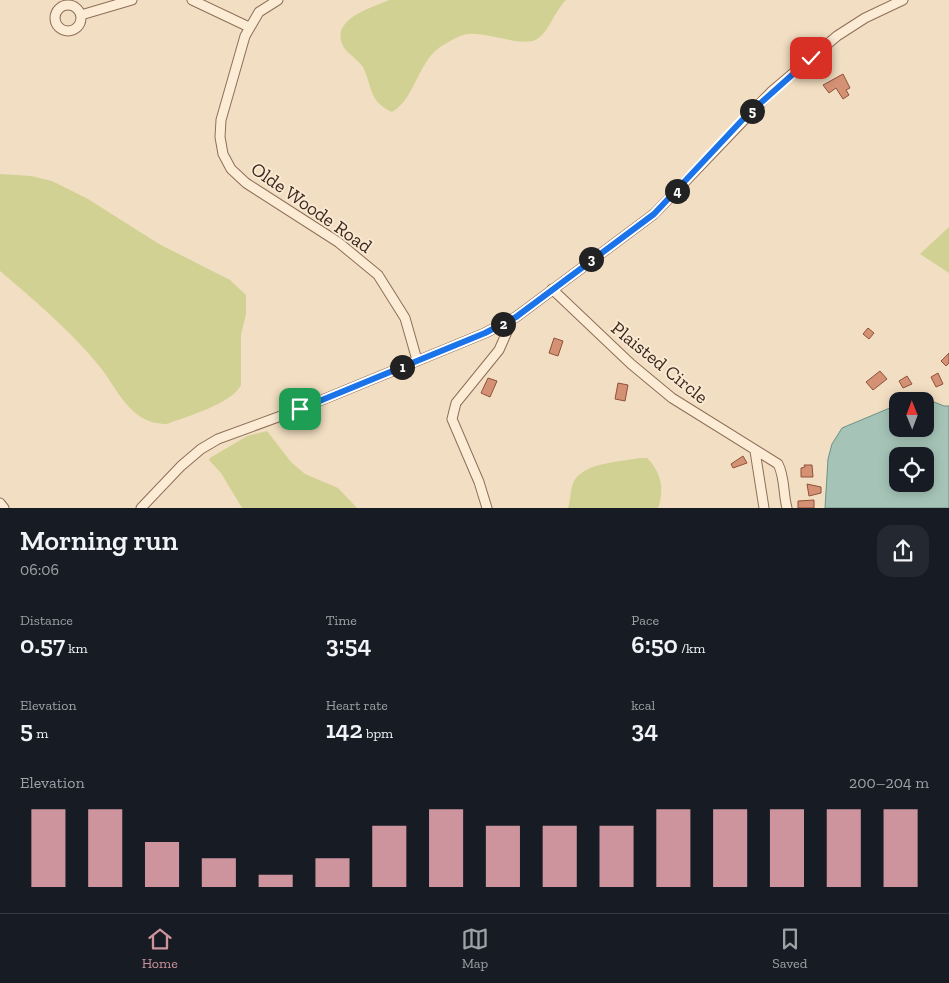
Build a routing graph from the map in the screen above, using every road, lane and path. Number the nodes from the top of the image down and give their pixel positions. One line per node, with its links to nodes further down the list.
1 (132, 0): 5 (street)
2 (192, 0): 6 (street)
3 (278, 0): 6 (street, Olde Woode Road)
4 (904, 0): 7 (street)
5 (81, 15)
6 (249, 27): 9 (street, Olde Woode Road)
7 (552, 289): 8 (street); 10 (street, Plaisted Circle)
8 (508, 321): 9 (street); 14 (street)
9 (417, 360): 13 (street)
10 (755, 452): 15 (street); 16 (street, Plaisted Circle)
11 (0, 503): 12 (street)
12 (4, 508)
13 (141, 508)
14 (487, 508)
15 (764, 508)
16 (787, 508)

